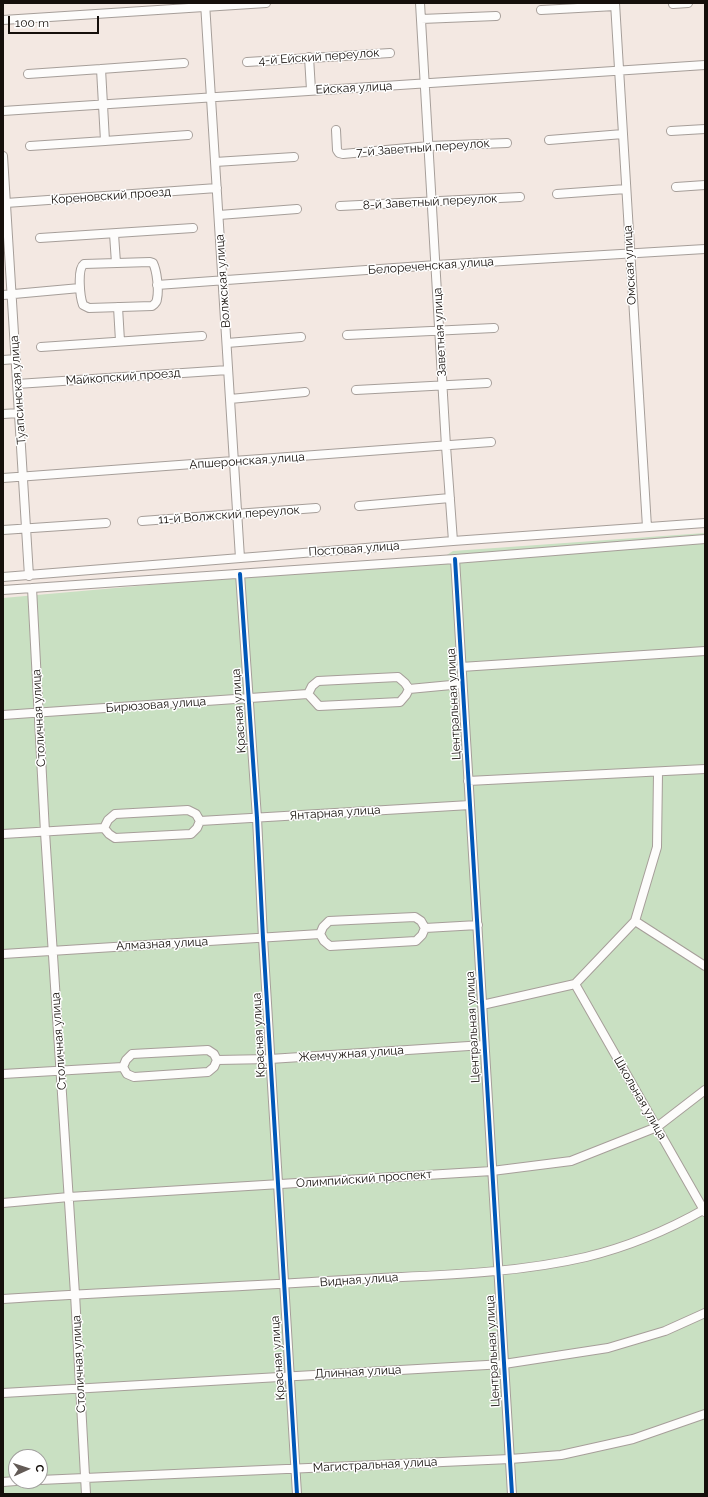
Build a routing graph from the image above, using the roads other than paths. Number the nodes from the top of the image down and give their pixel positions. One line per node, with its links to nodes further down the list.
1 (266, 3): 5 (street)
2 (420, 3): 9 (street, Заветная улица)
3 (688, 3): 4 (street)
4 (673, 4)
5 (206, 5): 10 (street); 21 (street, Волжская улица)
6 (615, 5): 7 (street); 17 (street, Омская улица)
7 (541, 10)
8 (496, 16): 9 (street)
9 (421, 19): 19 (street, Заветная улица)
10 (3, 20)
11 (390, 53): 12 (street, 4-й Ейский переулок)
12 (309, 57): 13 (street, 4-й Ейский переулок); 20 (street)
13 (247, 62)
14 (184, 64): 16 (street)
15 (705, 65): 17 (street, Ейская улица)
16 (101, 69): 18 (street); 22 (street)
17 (619, 72): 19 (street, Ейская улица); 27 (street, Омская улица)
18 (28, 74)
19 (425, 84): 20 (street, Ейская улица); 33 (street, Заветная улица)
20 (311, 90): 21 (street, Ейская улица)
21 (211, 97): 22 (street, Ейская улица); 36 (street, Волжская улица)
22 (102, 105): 23 (street, Ейская улица); 30 (street)
23 (3, 111)
24 (705, 129): 26 (street)
25 (336, 130): 33 (street, 7-й Заветный переулок)
26 (671, 131)
27 (623, 134): 29 (street); 41 (street, Омская улица)
28 (188, 135): 30 (street)
29 (549, 140)
30 (105, 141): 32 (street)
31 (507, 143): 33 (street, 7-й Заветный переулок)
32 (30, 146)
33 (428, 146): 44 (street, Заветная улица)
34 (3, 156): 37 (street, Туапсинская улица)
35 (294, 157): 36 (street)
36 (215, 162): 40 (street, Волжская улица)
37 (4, 174): 45 (street, Туапсинская улица)
38 (705, 185): 39 (street)
39 (676, 187)
40 (217, 188): 45 (street, Кореновский проезд); 48 (street, Волжская улица)
41 (626, 189): 42 (street); 54 (street, Омская улица)
42 (557, 194)
43 (520, 197): 44 (street, 8-й Заветный переулок)
44 (432, 201): 46 (street, 8-й Заветный переулок); 56 (street, Заветная улица)
45 (6, 203): 50 (street, Туапсинская улица)
46 (340, 206)
47 (297, 209): 48 (street)
48 (219, 216): 57 (street, Волжская улица)
49 (193, 228): 51 (street)
50 (5, 230): 60 (street, Туапсинская улица)
51 (114, 234): 52 (street); 55 (street)
52 (40, 238)
53 (705, 249): 54 (street, Белореченская улица)
54 (630, 254): 56 (street, Белореченская улица); 93 (street, Омская улица)
55 (116, 262): 58 (street); 59 (street)
56 (436, 265): 57 (street, Белореченская улица); 63 (street, Заветная улица)
57 (223, 280): 58 (street, Белореченская улица); 68 (street, Волжская улица)
58 (157, 285): 61 (street)
59 (80, 288): 60 (street); 61 (street)
60 (7, 295): 70 (street, Туапсинская улица)
61 (118, 307): 67 (street)
62 (494, 328): 63 (street)
63 (440, 332): 64 (street); 75 (street, Заветная улица)
64 (347, 335)
65 (202, 336): 67 (street)
66 (301, 338): 68 (street)
67 (120, 341): 69 (street)
68 (226, 343): 72 (street, Волжская улица)
69 (41, 347)
70 (16, 359): 71 (street); 73 (street, Туапсинская улица)
71 (3, 360)
72 (228, 370): 73 (street, Майкопский проезд); 78 (street, Волжская улица)
73 (17, 384): 79 (street, Туапсинская улица)
74 (487, 384): 75 (street)
75 (443, 386): 76 (street); 82 (street, Заветная улица)
76 (356, 390)
77 (305, 392): 78 (street)
78 (230, 399): 83 (street, Волжская улица)
79 (19, 412): 80 (street); 84 (street, Туапсинская улица)
80 (3, 414)
81 (491, 442): 82 (street, Апшеронская улица)
82 (446, 446): 83 (street, Апшеронская улица); 86 (street, Заветная улица)
83 (234, 462): 84 (street, Апшеронская улица); 89 (street, Волжская улица)
84 (24, 476): 85 (street, Апшеронская улица); 94 (street, Туапсинская улица)
85 (3, 478)
86 (450, 498): 87 (street); 97 (street, Заветная улица)
87 (359, 506)
88 (316, 508): 89 (street, 11-й Волжский переулок)
89 (237, 514): 90 (street, 11-й Волжский переулок); 98 (street, Волжская улица)
90 (142, 521)
91 (106, 523): 94 (street)
92 (705, 523): 93 (street, Постовая улица)
93 (647, 527): 97 (street, Постовая улица)
94 (26, 528): 95 (street); 101 (street, Туапсинская улица)
95 (3, 530)
96 (705, 539): 99 (street, Постовая улица)
97 (453, 542): 98 (street, Постовая улица)
98 (240, 558): 101 (street, Постовая улица)
99 (455, 559): 100 (street, Постовая улица); 106 (street, Центральная улица)
100 (240, 574): 103 (street, Постовая улица); 110 (street, Красная улица)
101 (29, 576): 102 (street, Постовая улица)
102 (3, 577)
103 (32, 588): 104 (street, Постовая улица); 111 (street, Столичная улица)
104 (3, 590)
105 (705, 651): 106 (street)
106 (461, 667): 107 (street, Центральная улица)
107 (462, 684): 108 (street); 115 (street, Центральная улица)
108 (409, 689): 109 (street); 109 (street)
109 (308, 694): 110 (street, Бирюзовая улица)
110 (248, 699): 111 (street, Бирюзовая улица); 117 (street, Красная улица)
111 (38, 712): 112 (street, Бирюзовая улица); 120 (street, Столичная улица)
112 (3, 715)
113 (705, 770): 114 (street)
114 (658, 773): 115 (street); 122 (street)
115 (468, 781): 116 (street, Центральная улица)
116 (470, 805): 117 (street, Янтарная улица); 123 (street, Центральная улица)
117 (257, 818): 118 (street, Янтарная улица); 126 (street, Красная улица)
118 (200, 821): 119 (street); 119 (street)
119 (104, 828): 120 (street)
120 (45, 832): 121 (street); 127 (street, Столичная улица)
121 (3, 834)
122 (635, 921): 129 (street); 130 (street)
123 (478, 925): 124 (street); 131 (street, Центральная улица)
124 (426, 928): 125 (street); 125 (street)
125 (320, 934): 126 (street, Алмазная улица)
126 (263, 938): 127 (street, Алмазная улица); 133 (street, Красная улица)
127 (54, 950): 128 (street, Алмазная улица); 136 (street, Столичная улица)
128 (3, 954)
129 (705, 966)
130 (575, 984): 131 (street); 139 (street, Школьная улица)
131 (482, 1005): 132 (street, Центральная улица)
132 (484, 1046): 133 (street, Жемчужная улица); 140 (street, Центральная улица)
133 (270, 1059): 134 (street, Жемчужная улица); 141 (street, Красная улица)
134 (217, 1060): 135 (street); 135 (street)
135 (123, 1067): 136 (street)
136 (61, 1070): 137 (street); 142 (street, Столичная улица)
137 (3, 1074)
138 (705, 1090): 139 (street, Олимпийский проспект)
139 (657, 1127): 140 (street, Олимпийский проспект); 144 (street, Школьная улица)
140 (492, 1171): 141 (street, Олимпийский проспект); 145 (street, Центральная улица)
141 (278, 1185): 142 (street, Олимпийский проспект); 146 (street, Красная улица)
142 (69, 1197): 143 (street, Олимпийский проспект); 147 (street, Столичная улица)
143 (3, 1203)
144 (705, 1210): 145 (street, Видная улица)
145 (498, 1270): 146 (street, Видная улица); 150 (street, Центральная улица)
146 (284, 1284): 147 (street, Видная улица); 151 (street, Красная улица)
147 (75, 1294): 148 (street, Видная улица); 152 (street, Столичная улица)
148 (3, 1298)
149 (705, 1313): 150 (street, Длинная улица)
150 (504, 1364): 151 (street, Длинная улица); 155 (street, Центральная улица)
151 (289, 1376): 152 (street, Длинная улица); 156 (street, Красная улица)
152 (81, 1389): 153 (street, Длинная улица); 157 (street, Столичная улица)
153 (3, 1393)
154 (705, 1414): 155 (street, Магистральная улица)
155 (510, 1459): 156 (street, Магистральная улица); 161 (street, Центральная улица)
156 (295, 1468): 157 (street, Магистральная улица); 160 (street, Красная улица)
157 (85, 1477): 158 (street, Магистральная улица); 159 (street, Столичная улица)
158 (48, 1479)
159 (86, 1494)
160 (297, 1494)
161 (512, 1494)

